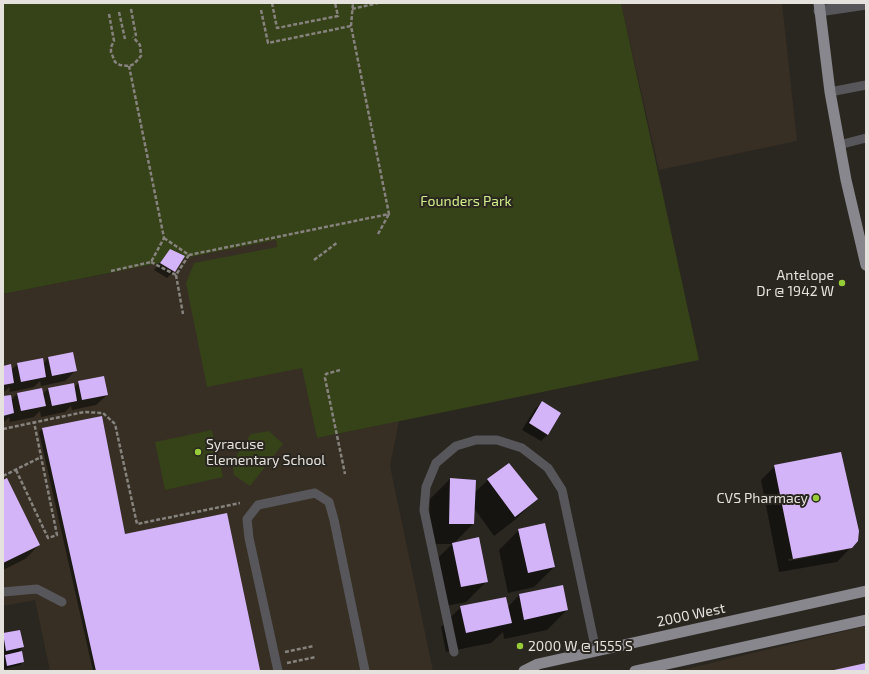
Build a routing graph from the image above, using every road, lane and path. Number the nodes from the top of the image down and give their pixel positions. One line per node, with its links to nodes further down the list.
1 (272, 3): 2 (path)
2 (335, 3)
3 (353, 3): 8 (path)
4 (378, 3): 8 (path)
5 (866, 4): 6 (street)
6 (819, 7): 16 (main road)
7 (131, 9): 14 (path)
8 (352, 9): 12 (path)
9 (261, 10): 12 (path)
10 (120, 12): 13 (path)
11 (109, 14): 14 (path)
12 (351, 26): 19 (path)
13 (125, 39)
14 (129, 66): 21 (path)
15 (866, 85): 16 (lane)
16 (830, 92): 18 (main road)
17 (866, 138): 18 (lane)
18 (840, 145): 26 (main road)
19 (389, 214): 20 (path); 23 (path)
20 (378, 234)
21 (164, 238): 23 (path); 25 (path)
22 (338, 242): 24 (path)
23 (189, 256): 28 (path)
24 (314, 260)
25 (151, 262): 27 (path); 28 (path)
26 (866, 264)
27 (111, 271)
28 (176, 275): 29 (path)
29 (183, 314)
30 (340, 370): 35 (path)
31 (34, 422): 32 (path); 33 (path); 37 (path)
32 (3, 428)
33 (41, 457): 34 (path); 34 (path)
34 (16, 470): 36 (path)
35 (345, 474)
36 (3, 476)
37 (240, 503)
38 (866, 591): 43 (main road, 2000 West)
39 (3, 592): 40 (lane)
40 (62, 602)
41 (866, 620): 50 (main road)
42 (314, 646): 45 (path)
43 (596, 651): 44 (lane); 49 (main road, 2000 West)
44 (454, 652)
45 (275, 654): 47 (lane); 48 (lane)
46 (316, 657): 47 (path)
47 (278, 668)
48 (365, 671)
49 (524, 671)
50 (635, 671)

